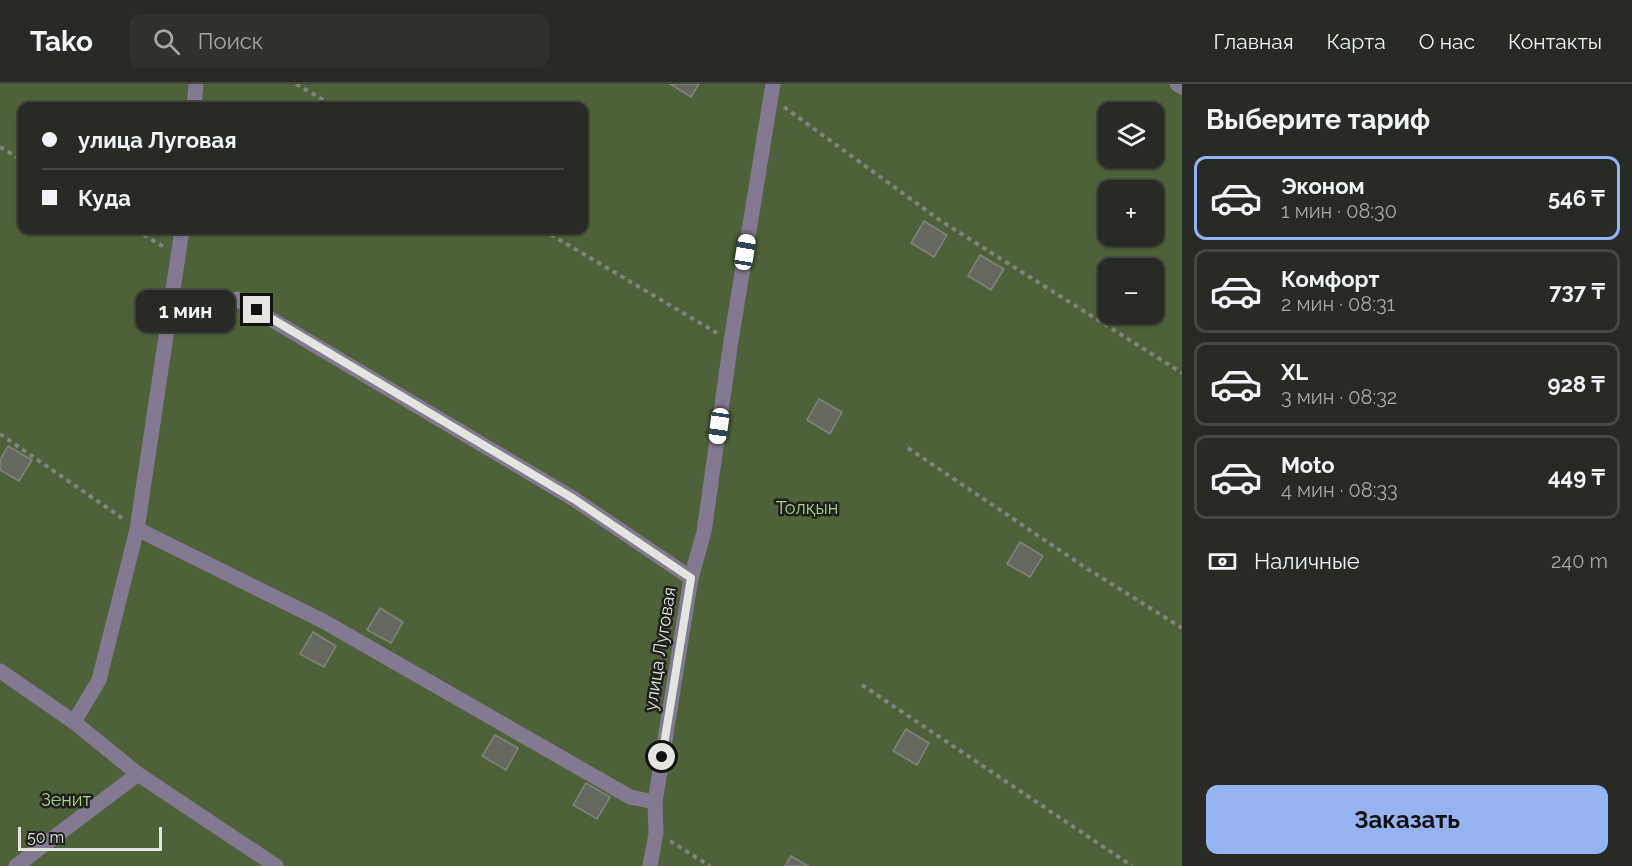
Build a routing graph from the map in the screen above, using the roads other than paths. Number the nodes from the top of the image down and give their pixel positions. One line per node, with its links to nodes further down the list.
1 (196, 84): 5 (street)
2 (1177, 84): 3 (street)
3 (1182, 87)
4 (771, 90): 9 (street, улица Луговая)
5 (194, 102)
6 (182, 234): 8 (street)
7 (237, 298): 9 (street)
8 (137, 529): 11 (street); 13 (street)
9 (691, 578): 13 (street, улица Луговая)
10 (0, 671): 11 (street)
11 (74, 722): 12 (street)
12 (138, 774): 14 (street); 15 (street)
13 (655, 802): 16 (street, улица Луговая)
14 (16, 866)
15 (276, 866)
16 (650, 866)

